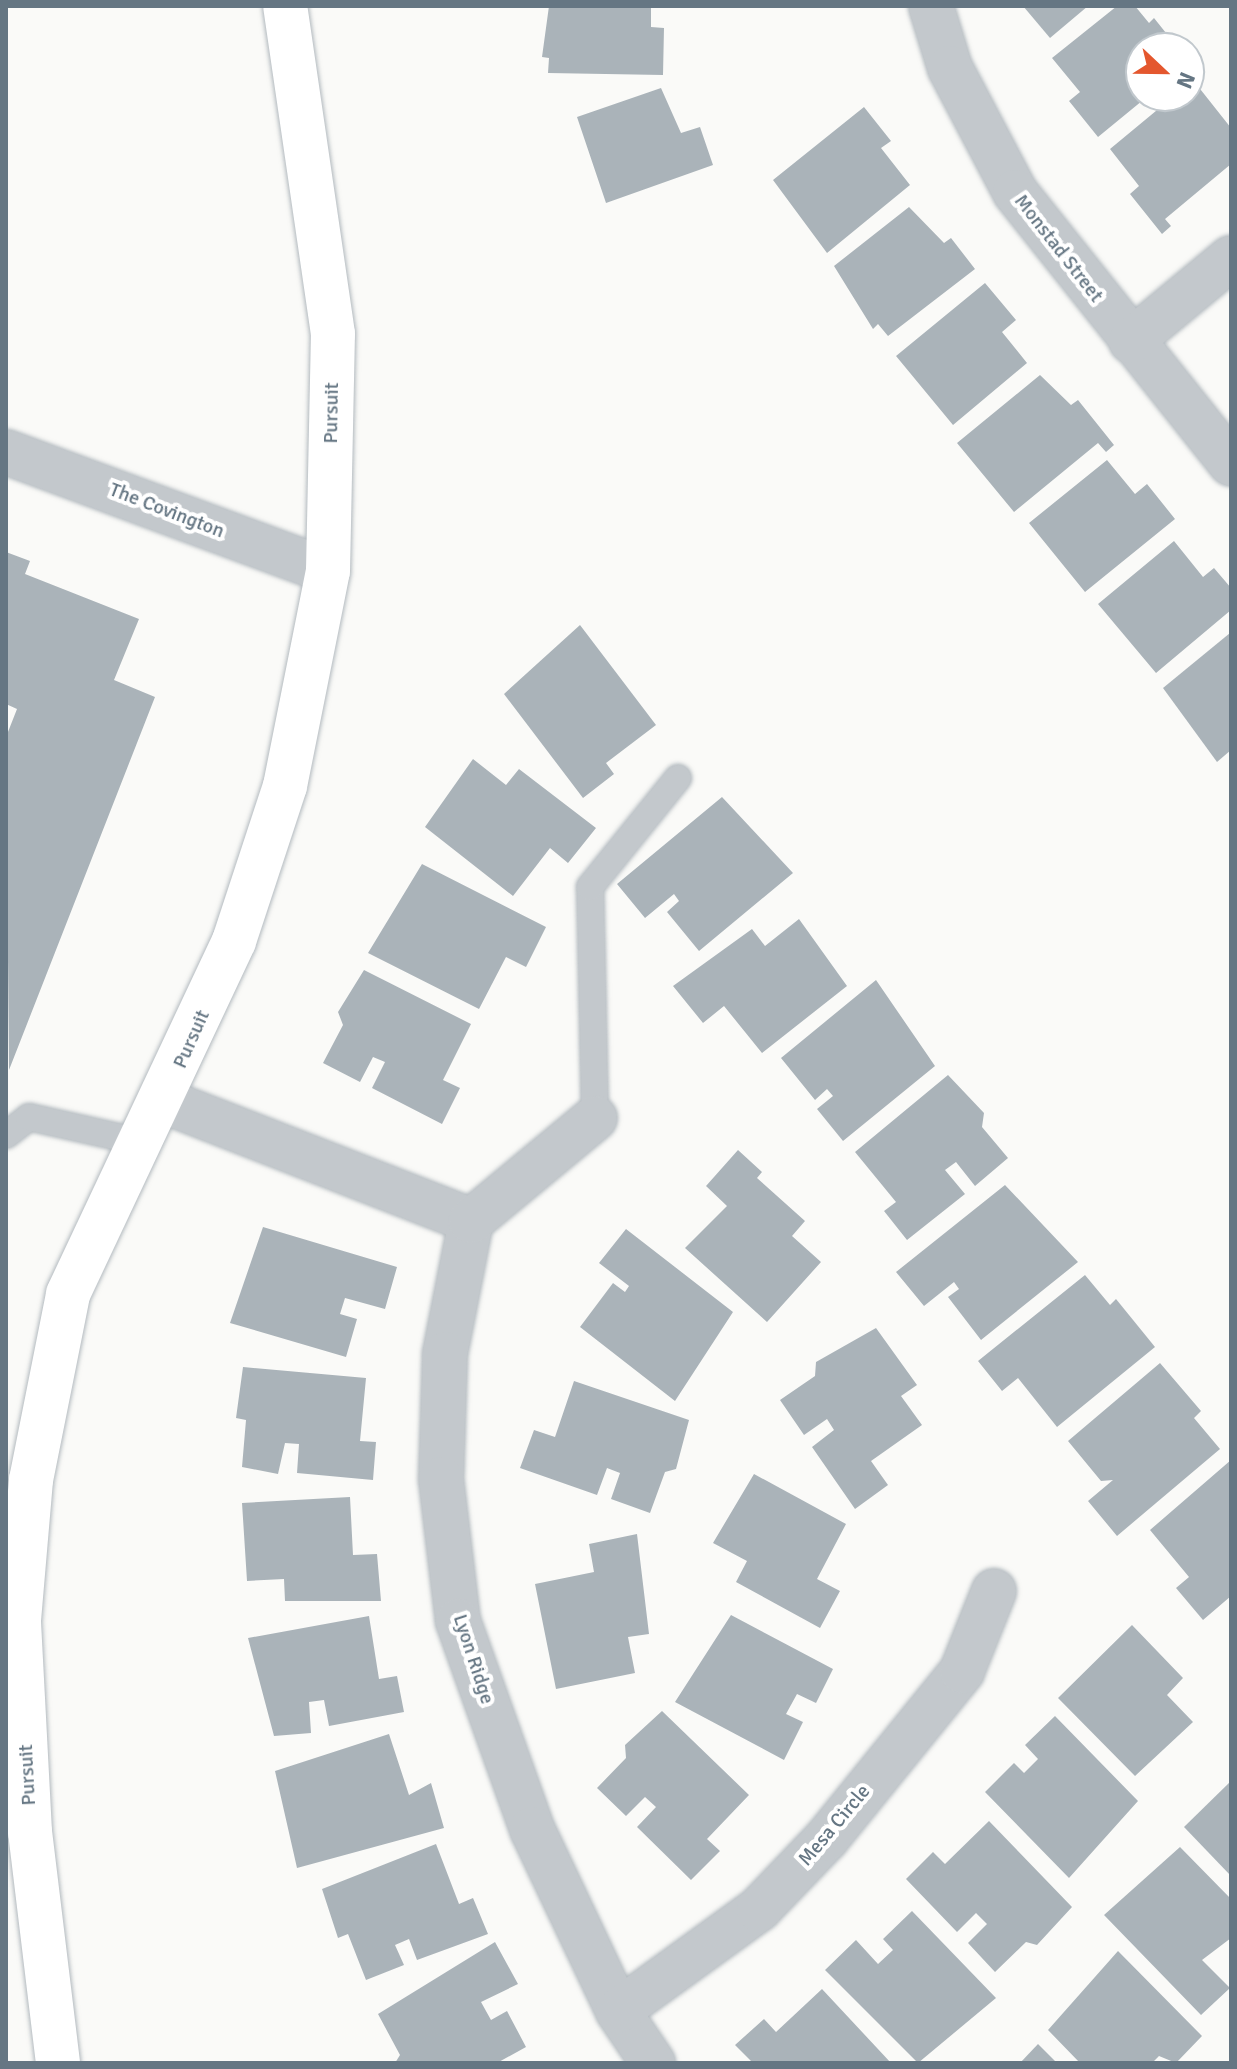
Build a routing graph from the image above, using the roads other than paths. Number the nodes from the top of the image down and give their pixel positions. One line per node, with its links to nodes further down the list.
1 (285, 6): 7 (street, Pursuit)
2 (931, 6): 4 (street, Monstad Street)
3 (1231, 258): 4 (street)
4 (1131, 341): 6 (street, Monstad Street)
5 (6, 452): 7 (street, The Covington)
6 (1231, 464)
7 (328, 571): 9 (street, Pursuit)
8 (678, 778): 10 (lane)
9 (164, 1101): 12 (street, Pursuit); 13 (street)
10 (595, 1118): 13 (street)
11 (6, 1135): 12 (lane)
12 (141, 1142): 15 (street, Pursuit)
13 (471, 1221): 16 (street, Lyon Ridge)
14 (994, 1591): 16 (street, Mesa Circle)
15 (12, 1618): 17 (street, Pursuit)
16 (618, 2011): 18 (street, Lyon Ridge)
17 (58, 2063)
18 (653, 2063)

